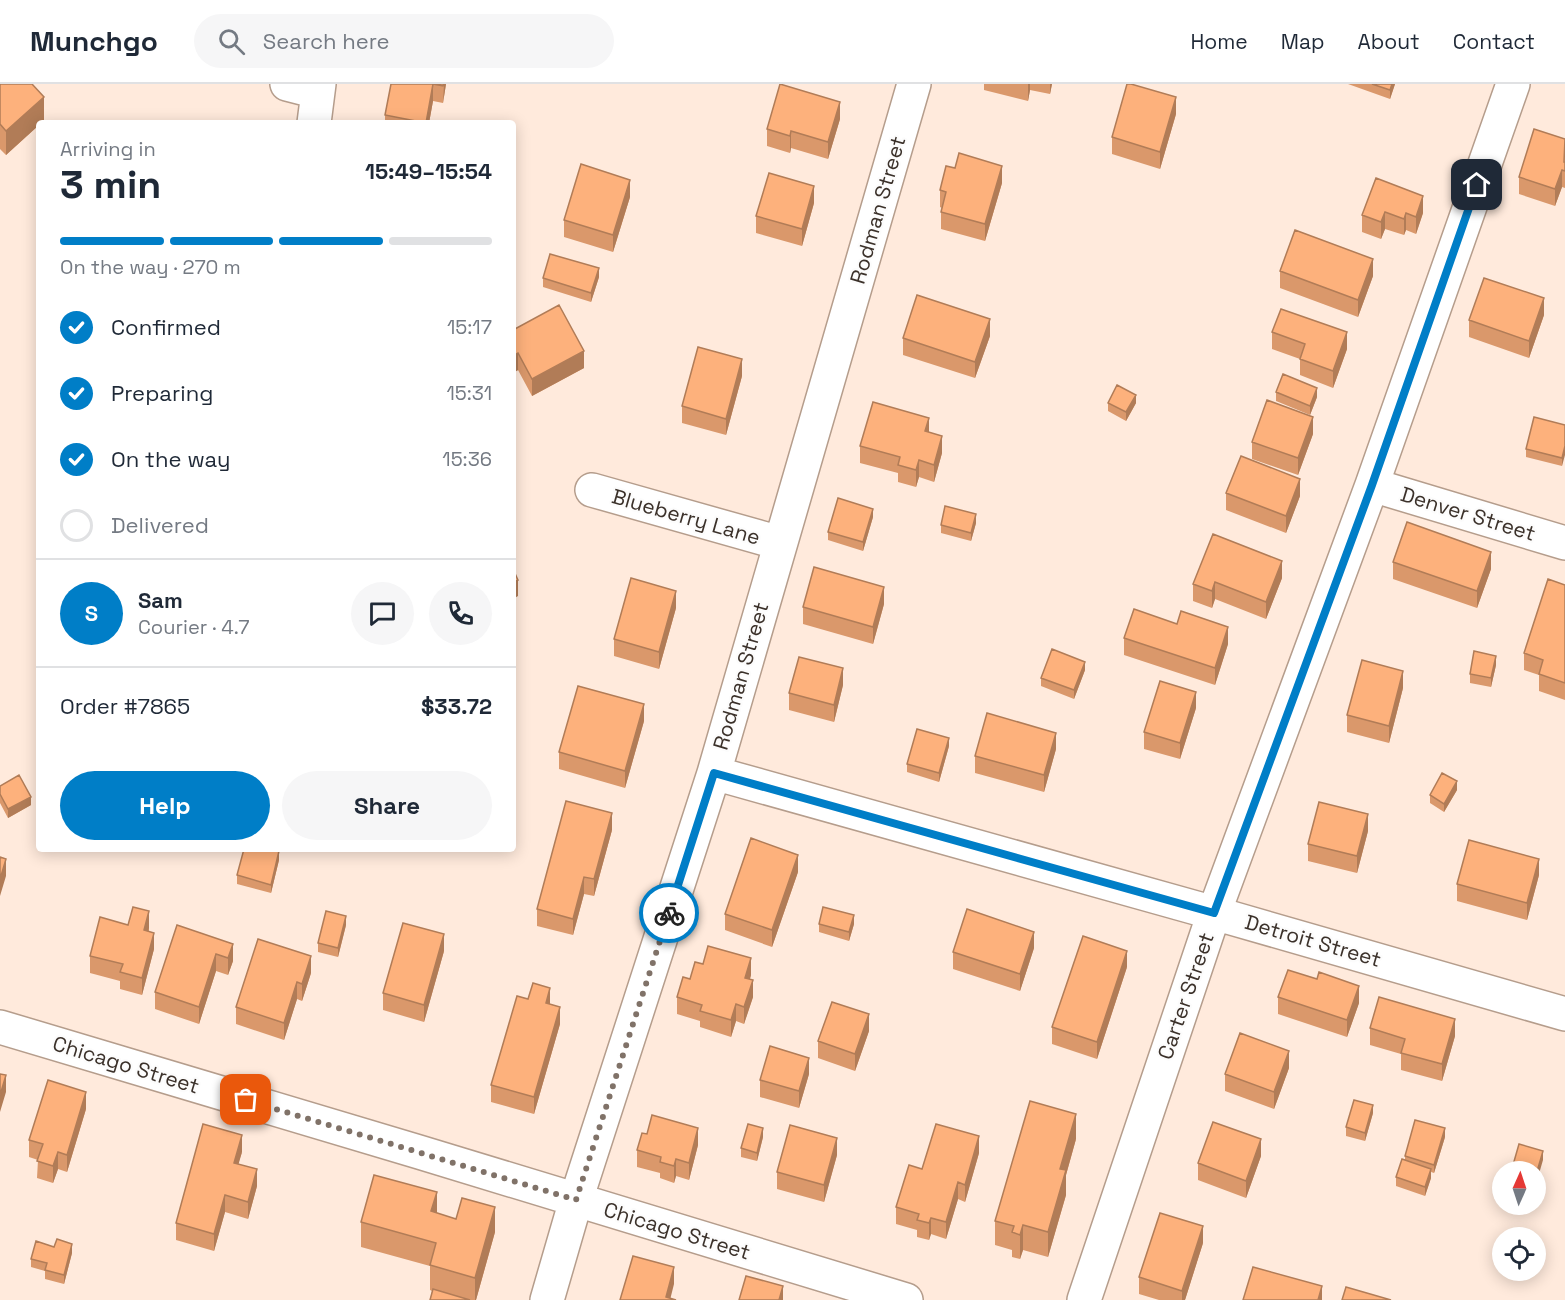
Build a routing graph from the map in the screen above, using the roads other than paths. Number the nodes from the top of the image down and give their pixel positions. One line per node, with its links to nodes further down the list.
1 (914, 84): 5 (street, Rodman Street)
2 (1513, 84): 3 (street, Carter Street)
3 (1372, 485): 6 (street, Denver Street); 8 (street, Carter Street)
4 (592, 490): 5 (street, Blueberry Lane)
5 (780, 543): 7 (street, Rodman Street)
6 (1565, 543)
7 (714, 773): 8 (street, Detroit Street); 11 (street, Rodman Street)
8 (1214, 913): 9 (street, Detroit Street); 14 (street, Carter Street)
9 (1565, 1014)
10 (0, 1027): 11 (street, Chicago Street)
11 (576, 1200): 12 (street, Rodman Street); 13 (street, Chicago Street)
12 (548, 1300)
13 (906, 1300)
14 (1084, 1300)

